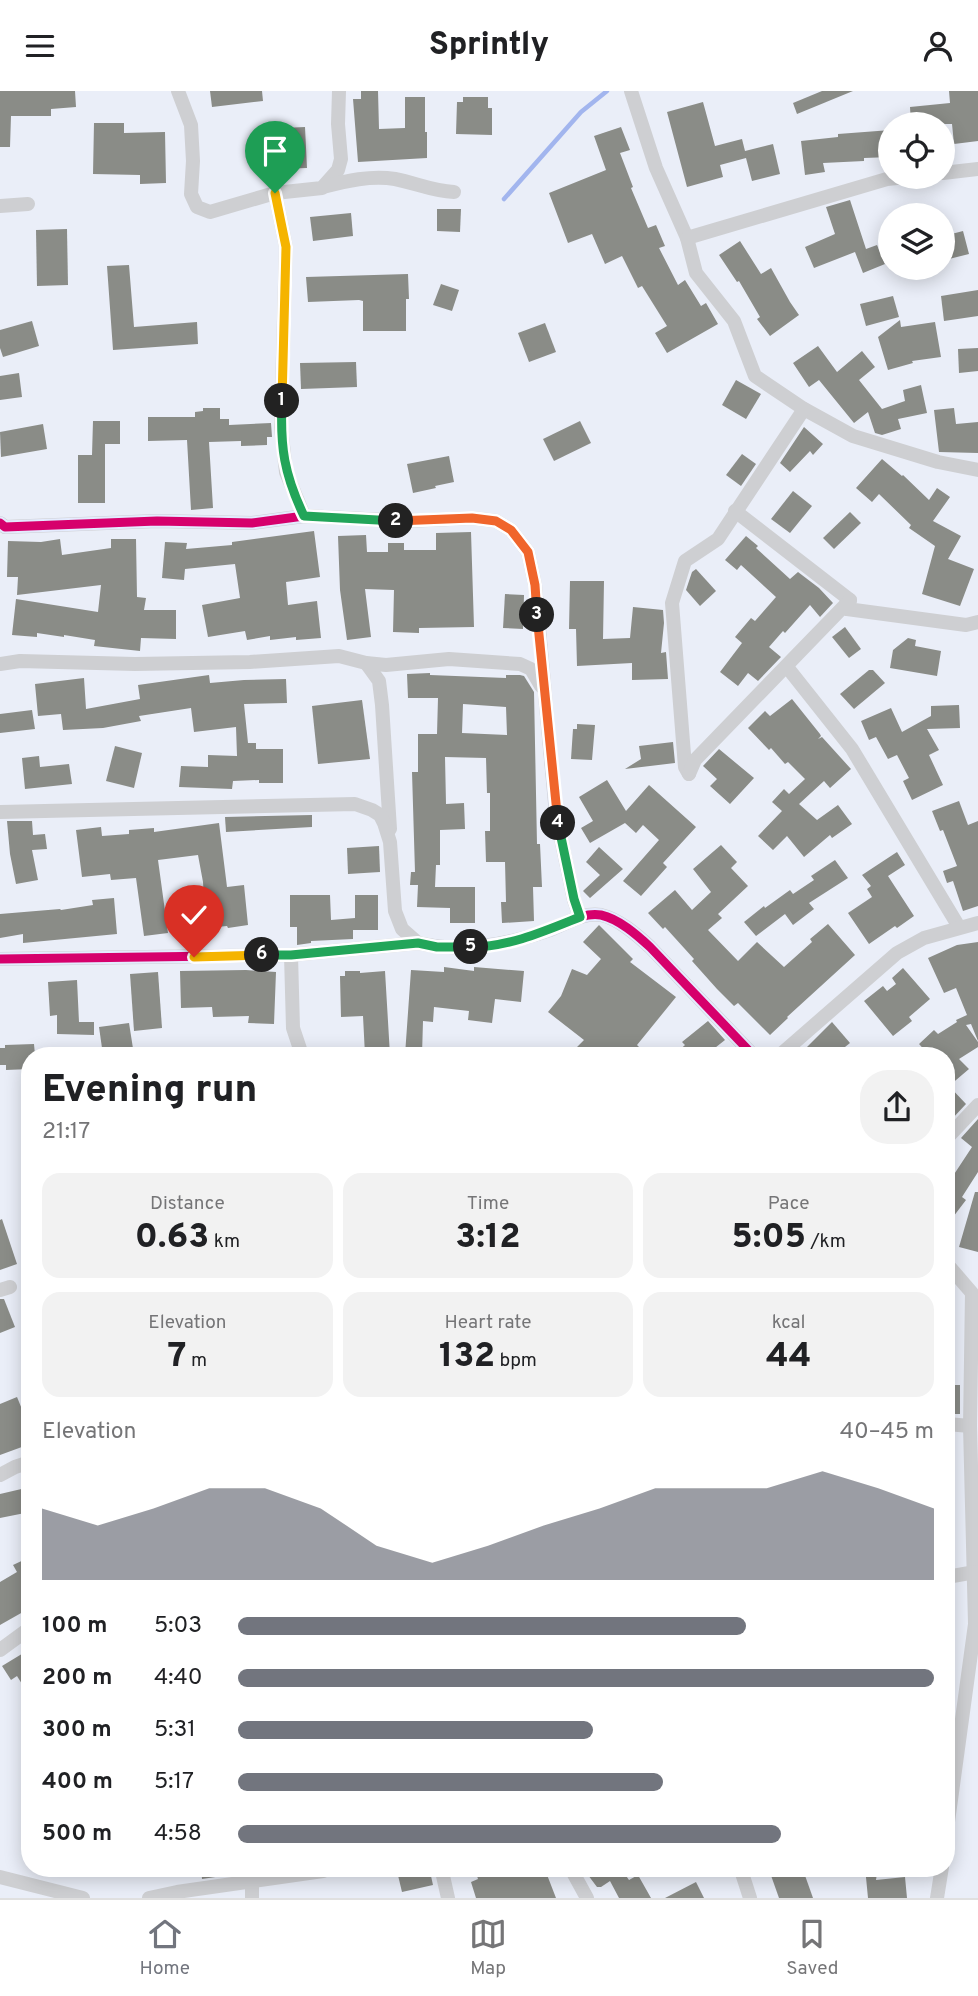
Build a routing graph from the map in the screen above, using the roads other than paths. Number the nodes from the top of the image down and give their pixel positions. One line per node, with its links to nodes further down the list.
1 (178, 91): 9 (street)
2 (339, 91): 7 (street)
3 (631, 91): 12 (street)
4 (978, 169): 5 (street)
5 (955, 172)
6 (878, 182): 12 (street)
7 (322, 188): 8 (street); 9 (street)
8 (454, 192)
9 (275, 193): 16 (street)
10 (28, 204): 11 (street)
11 (0, 206)
12 (687, 238): 13 (street)
13 (804, 409): 14 (street); 15 (street)
14 (978, 470)
15 (735, 511): 18 (street); 22 (street)
16 (304, 516): 17 (street); 23 (street)
17 (0, 523)
18 (850, 600): 19 (street); 22 (street)
19 (978, 622)
20 (366, 663): 21 (street); 23 (street); 25 (street)
21 (0, 664)
22 (787, 667): 28 (street)
23 (543, 690): 26 (street)
24 (0, 812): 25 (street)
25 (390, 842): 29 (street)
26 (580, 917): 29 (street); 33 (street)
27 (978, 923): 28 (street)
28 (959, 927): 34 (street)
29 (418, 943): 30 (street)
30 (291, 955): 31 (street); 32 (street)
31 (0, 960)
32 (299, 1047)
33 (745, 1047)
34 (789, 1047)
35 (978, 1105): 36 (street)
36 (955, 1129)
37 (955, 1273): 38 (street)
38 (975, 1294): 40 (street)
39 (955, 1425): 40 (street)
40 (970, 1426): 43 (street)
41 (21, 1465): 42 (street)
42 (0, 1475)
43 (975, 1572): 44 (street); 47 (street)
44 (955, 1576)
45 (21, 1635): 46 (street)
46 (0, 1650)
47 (955, 1770)
48 (0, 1877): 56 (street)
49 (252, 1877): 55 (street)
50 (288, 1877): 55 (street)
51 (443, 1877): 60 (street)
52 (575, 1877): 61 (street)
53 (743, 1877): 62 (street)
54 (940, 1877): 63 (street)
55 (252, 1883): 58 (street); 59 (street)
56 (51, 1894): 57 (street)
57 (83, 1898)
58 (149, 1898)
59 (252, 1898)
60 (448, 1898)
61 (587, 1898)
62 (750, 1898)
63 (937, 1898)

